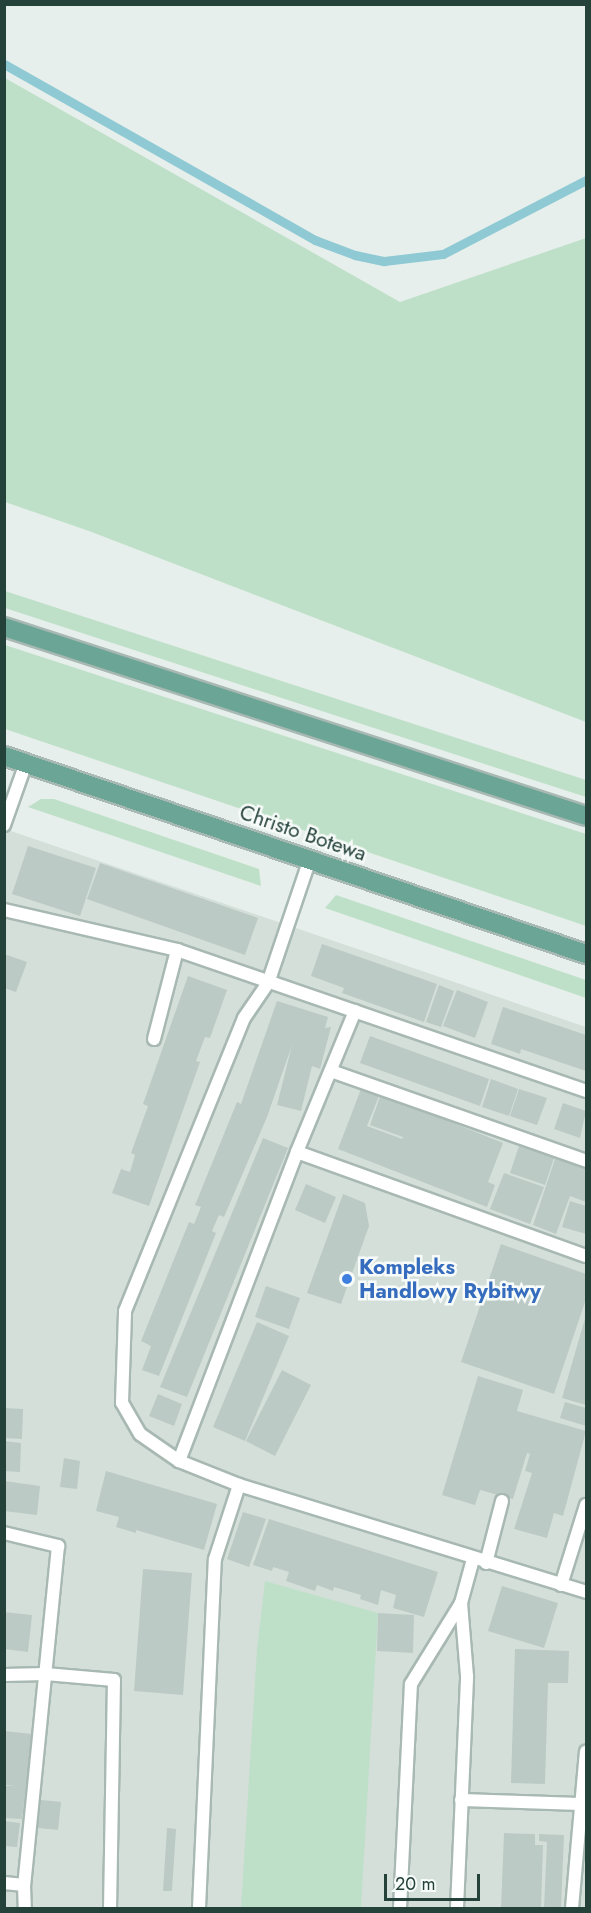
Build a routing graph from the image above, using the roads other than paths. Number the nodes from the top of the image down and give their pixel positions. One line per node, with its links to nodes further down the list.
1 (4, 627): 4 (main road)
2 (4, 756): 3 (main road, Christo Botewa)
3 (26, 763): 5 (lane); 6 (main road, Christo Botewa)
4 (586, 816)
5 (4, 825)
6 (310, 859): 9 (main road, Christo Botewa); 10 (lane)
7 (4, 910): 8 (lane)
8 (177, 950): 10 (lane); 12 (lane)
9 (586, 954)
10 (268, 982): 11 (lane); 18 (lane)
11 (356, 1011): 13 (lane); 14 (lane)
12 (154, 1039)
13 (331, 1071): 15 (lane); 16 (lane)
14 (586, 1091)
15 (297, 1152): 17 (lane); 18 (lane)
16 (586, 1161)
17 (586, 1256)
18 (179, 1461): 19 (lane)
19 (239, 1485): 23 (lane); 37 (lane)
20 (502, 1502): 24 (lane)
21 (586, 1505): 25 (lane)
22 (4, 1533): 28 (lane)
23 (473, 1559): 24 (lane); 27 (lane)
24 (486, 1563): 25 (lane)
25 (561, 1585): 26 (lane)
26 (586, 1593)
27 (461, 1603): 31 (lane); 38 (lane)
28 (46, 1674): 29 (lane); 34 (lane); 36 (lane)
29 (4, 1675)
30 (586, 1752): 32 (lane)
31 (461, 1800): 32 (lane); 39 (lane)
32 (581, 1804): 40 (lane)
33 (4, 1883): 34 (lane)
34 (24, 1885): 35 (lane)
35 (25, 1908)
36 (110, 1908)
37 (199, 1908)
38 (400, 1908)
39 (457, 1908)
40 (572, 1908)

